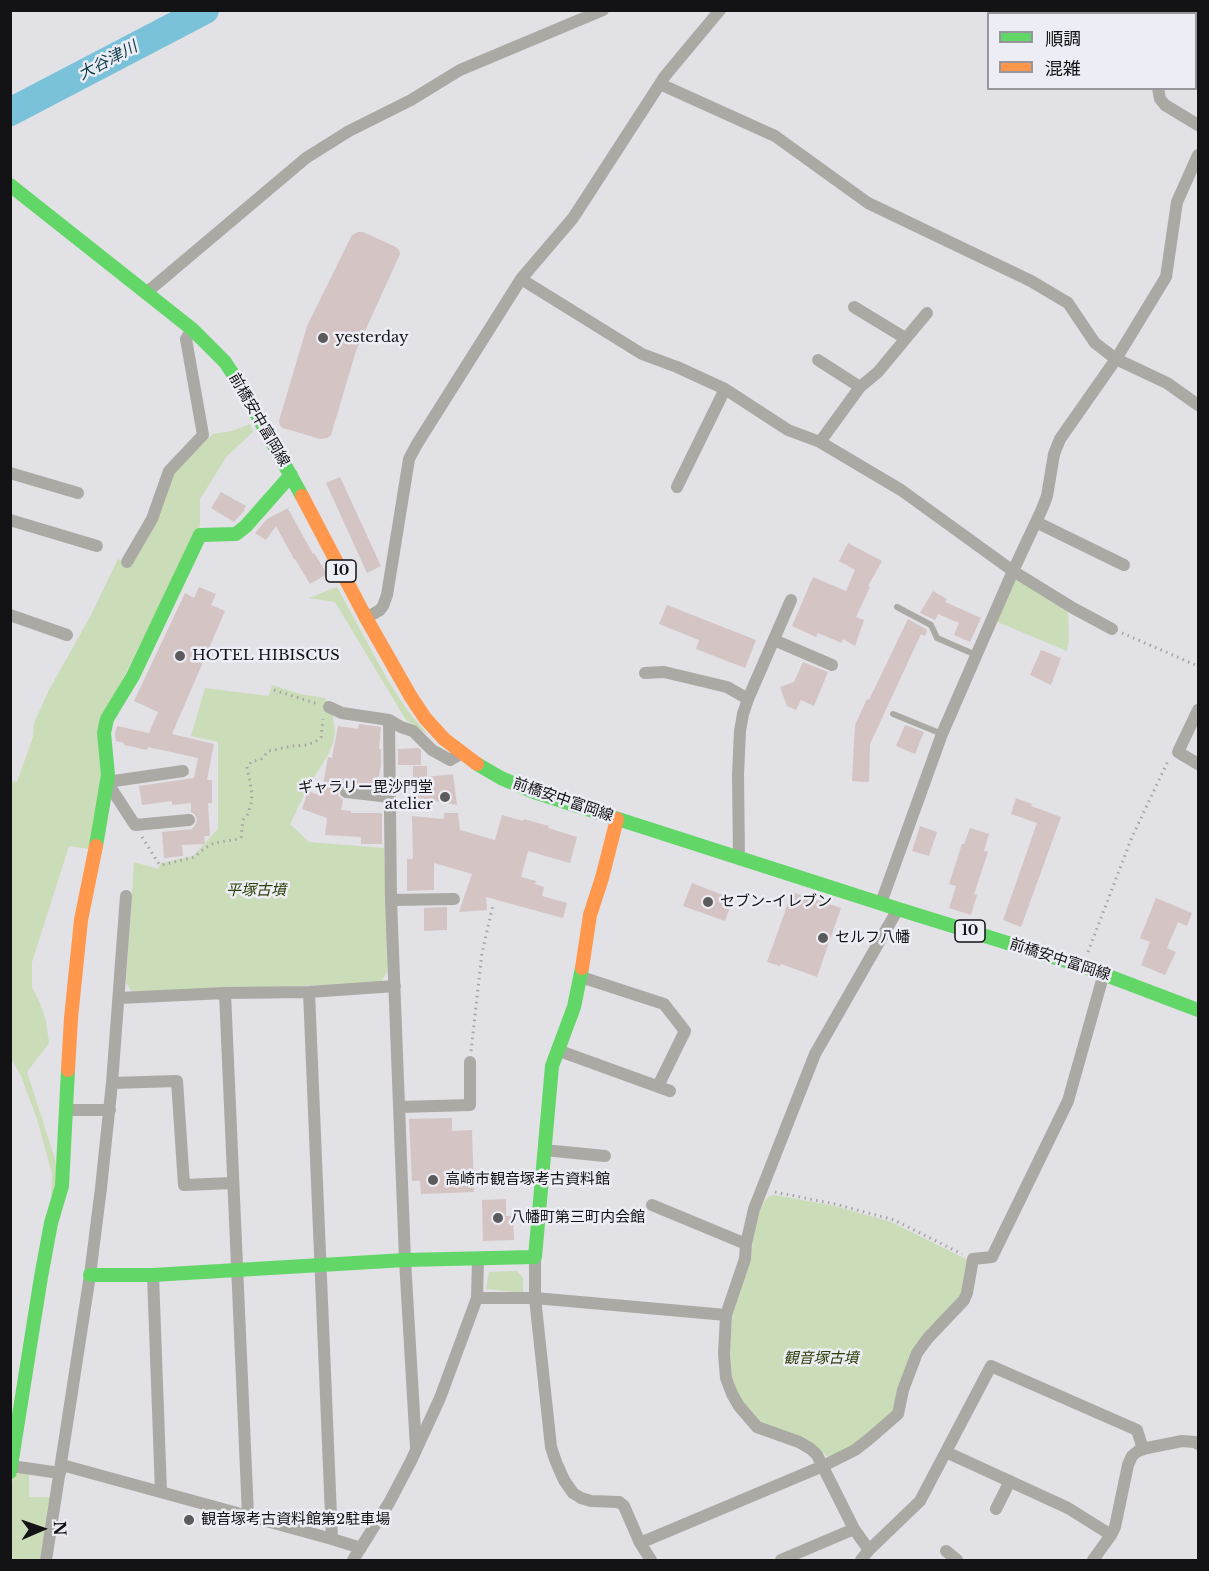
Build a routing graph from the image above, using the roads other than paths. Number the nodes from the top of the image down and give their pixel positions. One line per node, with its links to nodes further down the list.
1 (603, 10): 3 (street)
2 (720, 10): 4 (street)
3 (582, 15): 10 (street)
4 (660, 84): 9 (street); 15 (street)
5 (1158, 90): 6 (street)
6 (1198, 126)
7 (1198, 155): 15 (street)
8 (10, 185): 10 (street, 前橋安中富岡線 / 10)
9 (521, 279): 18 (street); 34 (street)
10 (146, 293): 13 (street, 前橋安中富岡線 / 10)
11 (854, 307): 14 (street)
12 (927, 313): 14 (street)
13 (192, 329): 22 (street, 前橋安中富岡線 / 10); 28 (street)
14 (905, 338): 17 (street)
15 (1116, 359): 19 (street); 26 (street)
16 (818, 360): 17 (street)
17 (860, 387): 20 (street)
18 (725, 389): 20 (street); 23 (street)
19 (1198, 405)
20 (820, 442): 30 (street)
21 (10, 473): 24 (street)
22 (291, 475): 34 (street, 前橋安中富岡線 / 10); 50 (street)
23 (677, 486)
24 (78, 493)
25 (10, 520): 27 (street)
26 (1036, 522): 29 (street); 30 (street)
27 (97, 546)
28 (128, 562)
29 (1124, 565)
30 (1012, 571): 35 (street); 38 (street)
31 (791, 600): 37 (street)
32 (897, 608): 38 (lane)
33 (10, 615): 36 (street)
34 (366, 618): 47 (street, 前橋安中富岡線 / 10)
35 (1112, 629)
36 (67, 634)
37 (774, 640): 39 (street); 41 (street)
38 (976, 655): 46 (street)
39 (832, 664)
40 (645, 673): 41 (street)
41 (748, 699): 55 (street)
42 (329, 707): 45 (street)
43 (1198, 710): 48 (street)
44 (893, 714): 46 (lane)
45 (389, 720): 47 (street); 52 (street)
46 (942, 734): 59 (street)
47 (462, 753): 53 (street, 前橋安中富岡線 / 10)
48 (1198, 764)
49 (183, 771): 50 (street)
50 (107, 782): 54 (street); 74 (street)
51 (346, 792): 52 (street)
52 (390, 797): 58 (street)
53 (616, 819): 55 (street, 前橋安中富岡線 / 10); 62 (street)
54 (189, 820)
55 (739, 858): 59 (street, 前橋安中富岡線 / 10)
56 (126, 896): 66 (street)
57 (454, 899): 58 (street)
58 (391, 900): 63 (street)
59 (881, 903): 60 (street, 前橋安中富岡線 / 10)
60 (898, 909): 61 (street, 前橋安中富岡線 / 10); 80 (street)
61 (1104, 973): 67 (street, 前橋安中富岡線 / 10); 95 (street)
62 (581, 977): 68 (street); 71 (street)
63 (394, 986): 64 (street); 73 (street)
64 (309, 992): 65 (street); 84 (street)
65 (225, 993): 66 (street); 78 (street)
66 (119, 998): 70 (street)
67 (1198, 1010)
68 (557, 1050): 71 (street); 76 (street)
69 (470, 1062): 73 (street)
70 (112, 1083): 75 (street); 78 (street)
71 (658, 1086): 72 (street)
72 (670, 1090)
73 (400, 1107): 83 (street)
74 (66, 1110): 75 (street); 96 (street)
75 (110, 1110): 86 (street)
76 (544, 1150): 77 (street); 81 (street)
77 (605, 1156)
78 (233, 1183): 85 (street)
79 (652, 1205): 80 (street)
80 (746, 1244): 90 (street)
81 (535, 1257): 82 (street); 89 (street)
82 (478, 1259): 83 (street); 88 (street)
83 (405, 1260): 84 (street); 92 (street)
84 (321, 1266): 85 (street); 104 (street)
85 (237, 1271): 87 (street); 101 (street)
86 (90, 1275): 87 (street); 97 (street)
87 (153, 1275): 99 (street)
88 (477, 1298): 89 (street); 92 (street)
89 (535, 1298): 90 (street); 105 (street)
90 (726, 1316): 95 (street)
91 (1198, 1444): 93 (street)
92 (416, 1448): 106 (street)
93 (1143, 1449): 94 (street); 103 (street)
94 (946, 1452): 98 (street); 107 (street)
95 (823, 1466): 102 (street); 105 (street)
96 (11, 1469): 97 (street)
97 (61, 1469): 99 (street); 109 (street)
98 (1010, 1481): 100 (street); 103 (street)
99 (161, 1492): 101 (street)
100 (996, 1509)
101 (249, 1515): 104 (street)
102 (854, 1529): 107 (street); 112 (street)
103 (1112, 1535): 115 (street)
104 (332, 1539): 106 (street)
105 (640, 1543): 111 (street)
106 (361, 1548): 110 (street)
107 (869, 1550): 113 (street)
108 (946, 1551): 114 (street)
109 (46, 1560)
110 (353, 1560)
111 (651, 1560)
112 (781, 1560)
113 (861, 1560)
114 (957, 1560)
115 (1093, 1560)

